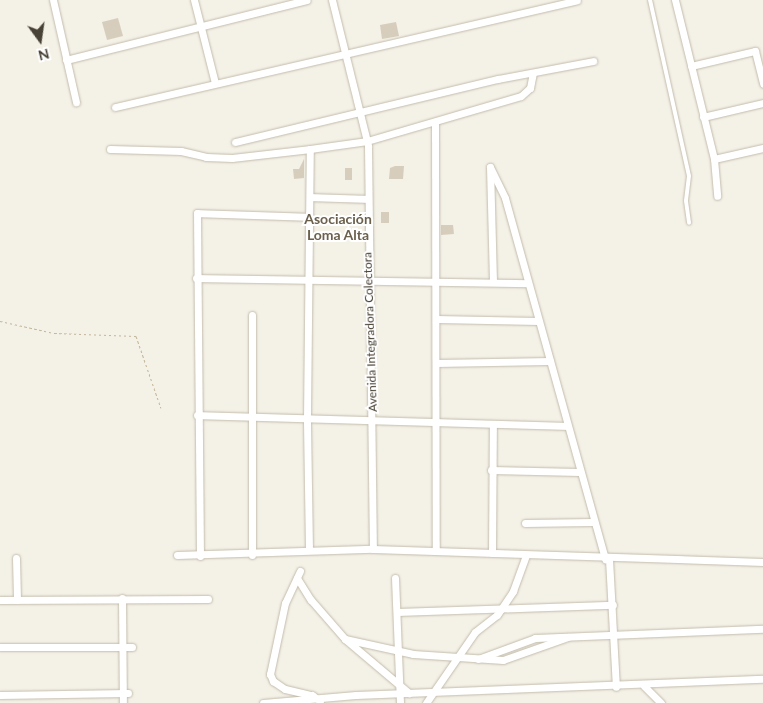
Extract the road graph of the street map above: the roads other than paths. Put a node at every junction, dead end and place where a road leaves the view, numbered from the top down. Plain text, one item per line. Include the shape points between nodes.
1 (54, 0) edge
2 (194, 0) edge
3 (307, 0) edge
4 (332, 0) edge
5 (577, 0) edge
6 (650, 0) edge
7 (674, 0) edge
8 (200, 26) junction
9 (346, 56) junction
10 (66, 60) junction
11 (593, 61) dead end
12 (691, 66) junction
13 (533, 73) junction
14 (215, 84) junction
15 (763, 84) edge
16 (76, 102) dead end
17 (763, 103) edge
18 (115, 107) dead end
19 (360, 114) junction
20 (703, 117) junction
21 (435, 122) junction
22 (367, 141) junction
23 (235, 142) dead end
24 (763, 148) edge
25 (310, 149) junction
26 (110, 150) dead end
27 (714, 159) junction
28 (717, 196) dead end
29 (311, 197) junction
30 (367, 199) junction
31 (310, 217) junction
32 (689, 223) dead end
33 (196, 278) junction
34 (308, 279) junction
35 (369, 280) junction
36 (436, 281) junction
37 (493, 282) junction
38 (527, 283) junction
39 (252, 315) dead end
40 (436, 319) junction
41 (538, 321) junction
42 (550, 361) junction
43 (436, 363) junction
44 (197, 415) junction
45 (254, 416) junction
46 (307, 418) junction
47 (373, 420) junction
48 (436, 421) junction
49 (493, 424) junction
50 (566, 426) junction
51 (491, 470) junction
52 (579, 472) junction
53 (593, 522) junction
54 (525, 523) dead end
55 (373, 549) junction
56 (310, 550) junction
57 (436, 550) junction
58 (492, 552) junction
59 (177, 555) dead end
60 (252, 555) junction
61 (526, 555) junction
62 (200, 556) junction
63 (16, 558) dead end
64 (607, 559) junction
65 (763, 562) edge
66 (395, 578) dead end
67 (122, 598) junction
68 (208, 599) dead end
69 (0, 600) edge
70 (17, 600) junction
71 (612, 605) junction
72 (502, 608) junction
73 (397, 612) junction
74 (763, 630) edge
75 (576, 634) junction
76 (614, 634) junction
77 (345, 639) junction
78 (0, 647) edge
79 (123, 647) junction
80 (132, 647) dead end
81 (399, 650) junction
82 (457, 657) junction
83 (478, 659) junction
84 (763, 679) edge
85 (644, 686) junction
86 (616, 687) junction
87 (404, 691) junction
88 (125, 693) junction
89 (432, 693) junction
90 (0, 695) edge
91 (321, 702) edge
92 (123, 703) edge
93 (263, 703) edge
94 (400, 703) edge
95 (426, 703) edge
96 (661, 703) edge

1 - 10 street
2 - 8 street
3 - 8 street
4 - 9 street, Avenida Integradora Colectora
5 - 9 street
6 - 32 lane via 689,176 686,201
7 - 12 street
8 - 10 street
8 - 14 street
9 - 14 street
9 - 19 street, Avenida Integradora Colectora
10 - 16 street
11 - 13 street
12 - 15 street via 755,51
12 - 20 street
13 - 19 street
13 - 21 street via 530,88 520,96 459,112
14 - 18 street
17 - 20 street
19 - 22 street, Avenida Integradora Colectora
19 - 23 street
20 - 27 street
21 - 22 street
21 - 36 street
22 - 25 street
22 - 30 street, Avenida Integradora Colectora
24 - 27 street
25 - 26 street via 232,158 206,157 181,151
25 - 29 street
27 - 28 street
29 - 30 street
29 - 31 street
30 - 35 street, Avenida Integradora Colectora
31 - 33 street via 197,213
31 - 34 street
33 - 34 street
33 - 44 street
34 - 35 street
34 - 46 street
35 - 36 street
35 - 47 street, Avenida Integradora Colectora
36 - 37 street
36 - 40 street
37 - 38 street
37 - 38 street via 490,166 505,198
38 - 41 street
39 - 45 street
40 - 41 street
40 - 43 street
41 - 42 street
42 - 43 street
42 - 50 street
43 - 48 street
44 - 45 street
44 - 62 street
45 - 46 street
45 - 60 street
46 - 47 street
46 - 56 street
47 - 48 street
47 - 55 street, Avenida Integradora Colectora
48 - 49 street
48 - 57 street
49 - 50 street
49 - 51 street
50 - 52 street
51 - 52 street
51 - 58 street
52 - 53 street
53 - 54 street
53 - 64 street
55 - 56 street
55 - 57 street
56 - 60 street
57 - 58 street
58 - 61 street
59 - 62 street
60 - 62 street
61 - 64 street
61 - 72 street via 513,590
63 - 70 street
64 - 65 street
64 - 71 street
66 - 73 street
67 - 68 street
67 - 70 street
67 - 79 street
69 - 70 street
71 - 72 street
71 - 76 street
72 - 73 street
72 - 82 street via 475,632
73 - 81 street
74 - 76 street
75 - 76 street
75 - 83 street via 534,638
75 - 83 street via 521,656
76 - 86 street
77 - 81 street
77 - 87 street
77 - 91 street via 311,600 299,574 278,625 270,674 273,681 285,689 312,695
78 - 79 street
79 - 80 street
79 - 88 street
81 - 82 street
81 - 87 street
82 - 83 street
82 - 89 street
84 - 85 street
85 - 86 street
85 - 96 street
86 - 89 street
87 - 89 street
87 - 91 street
87 - 94 street
88 - 90 street
88 - 92 street
89 - 95 street
91 - 93 street

